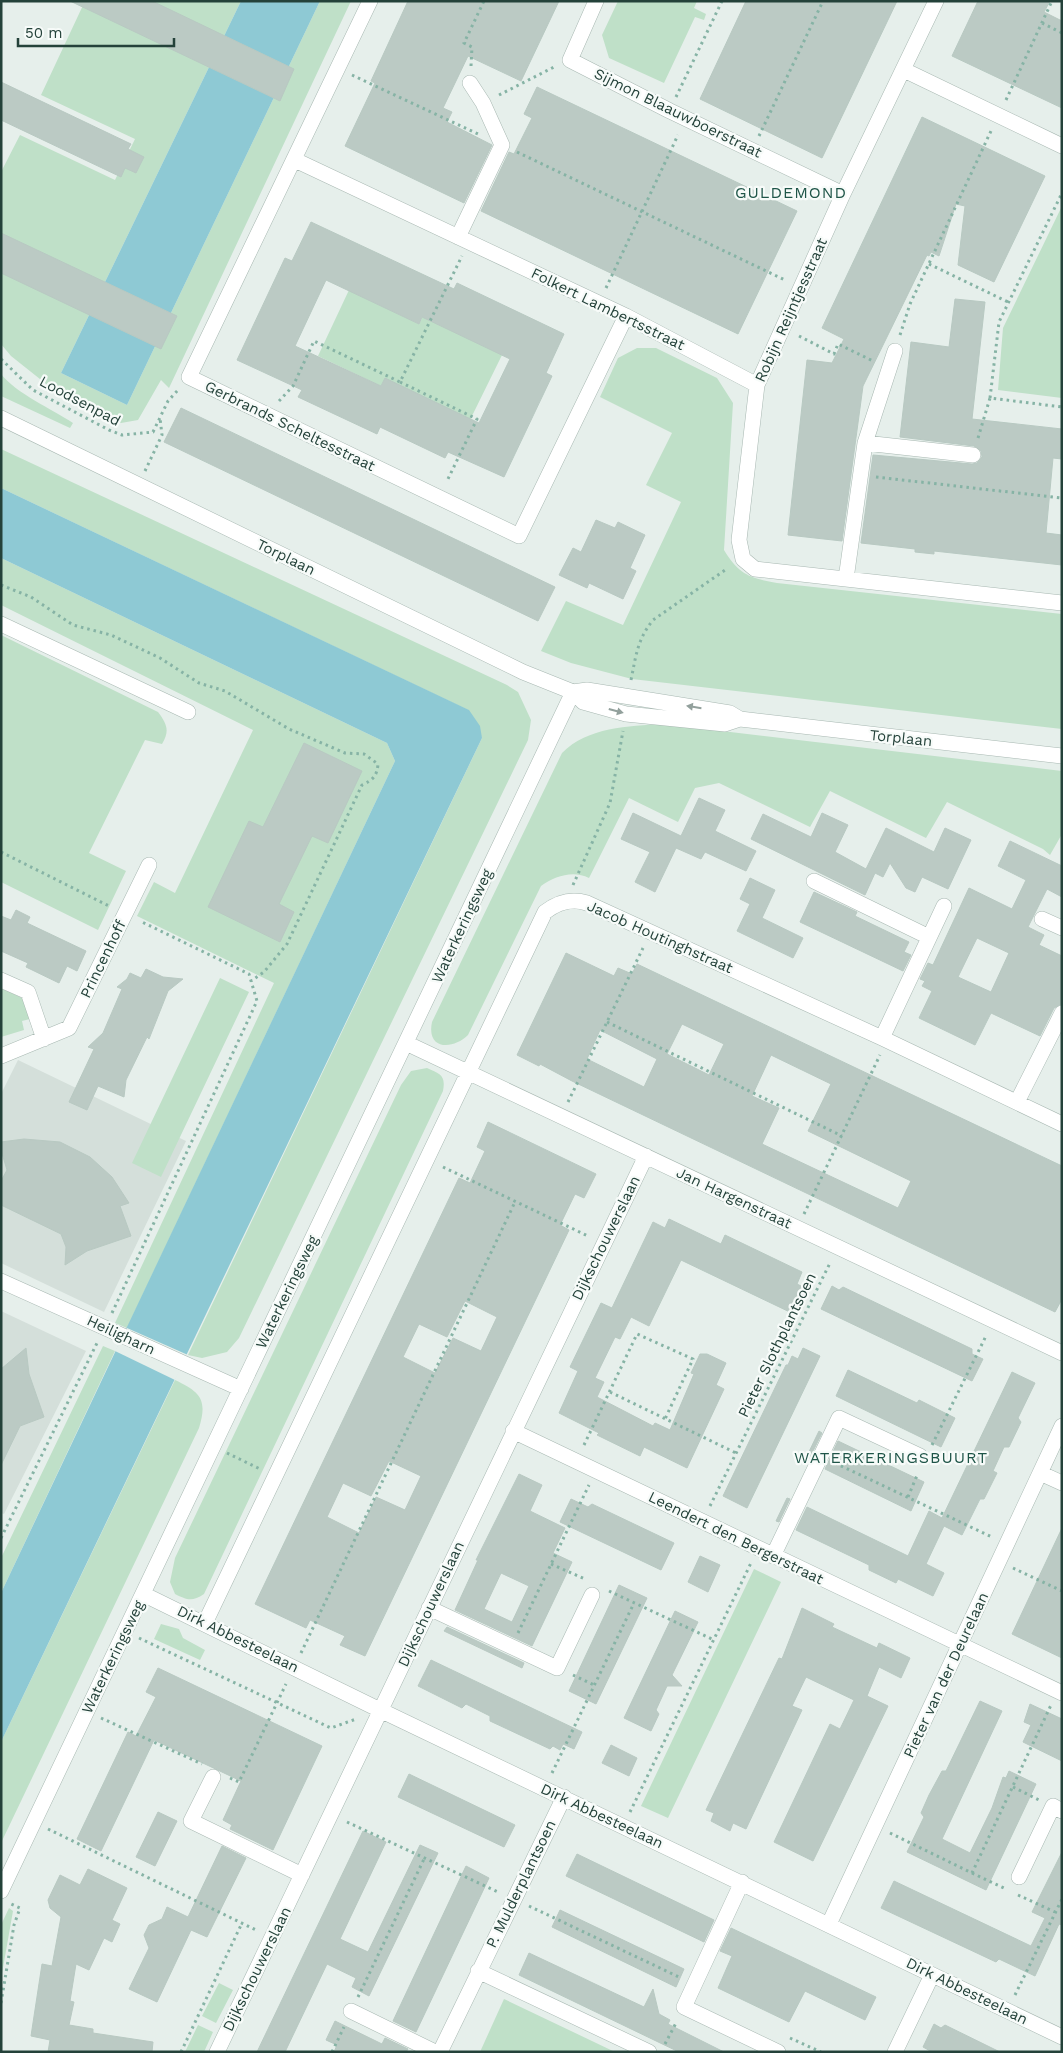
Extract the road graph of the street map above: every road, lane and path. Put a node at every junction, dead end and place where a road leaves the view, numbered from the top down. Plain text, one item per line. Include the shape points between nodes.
1 (370, 1) edge
2 (484, 1) edge
3 (596, 1) edge
4 (722, 1) edge
5 (823, 1) edge
6 (936, 1) edge
7 (1052, 1) edge
8 (1042, 23) junction
9 (1062, 33) edge
10 (570, 60) junction
11 (338, 68) junction
12 (904, 70) junction
13 (470, 83) joint
14 (483, 103) junction
15 (670, 111) junction
16 (998, 116) junction
17 (686, 118) junction
18 (502, 145) junction
19 (1062, 146) edge
20 (752, 150) junction
21 (295, 160) junction
22 (1062, 193) edge
23 (843, 194) junction
24 (642, 212) junction
25 (463, 239) junction
26 (929, 264) junction
27 (800, 288) junction
28 (1008, 302) junction
29 (599, 303) junction
30 (626, 316) junction
31 (782, 328) junction
32 (896, 351) joint
33 (1, 359) edge
34 (890, 368) junction
35 (189, 377) junction
36 (400, 382) junction
37 (757, 385) junction
38 (990, 398) junction
39 (1062, 407) edge
40 (271, 416) junction
41 (160, 417) junction
42 (1, 418) edge
43 (865, 443) junction
44 (973, 455) joint
45 (861, 475) junction
46 (139, 485) junction
47 (439, 498) junction
48 (1062, 498) edge
49 (846, 579) junction
50 (1, 585) edge
51 (1062, 603) edge
52 (1, 624) edge
53 (572, 692) junction
54 (188, 712) dead end
55 (1062, 756) edge
56 (1, 852) edge
57 (149, 866) dead end
58 (814, 881) dead end
59 (944, 906) dead end
60 (125, 914) junction
61 (1042, 919) dead end
62 (1062, 928) edge
63 (651, 932) junction
64 (929, 937) junction
65 (1, 980) edge
66 (251, 981) junction
67 (1062, 1013) edge
68 (607, 1022) junction
69 (882, 1038) junction
70 (44, 1040) junction
71 (406, 1043) junction
72 (1, 1056) edge
73 (468, 1073) junction
74 (1018, 1102) junction
75 (561, 1116) junction
76 (1062, 1124) edge
77 (842, 1136) junction
78 (646, 1156) junction
79 (426, 1159) junction
80 (515, 1202) junction
81 (797, 1228) junction
82 (603, 1244) junction
83 (838, 1247) junction
84 (1, 1281) edge
85 (994, 1321) junction
86 (104, 1328) junction
87 (1062, 1353) edge
88 (241, 1389) junction
89 (610, 1392) junction
90 (665, 1419) junction
91 (1062, 1426) edge
92 (513, 1431) junction
93 (213, 1447) junction
94 (736, 1453) junction
95 (821, 1456) junction
96 (920, 1456) junction
97 (576, 1461) junction
98 (596, 1471) junction
99 (1040, 1473) junction
100 (276, 1476) junction
101 (1062, 1483) edge
102 (908, 1497) junction
103 (702, 1522) junction
104 (1, 1538) edge
105 (1007, 1544) junction
106 (758, 1549) junction
107 (773, 1556) junction
108 (999, 1561) junction
109 (551, 1564) junction
110 (594, 1590) junction
111 (1062, 1591) edge
112 (143, 1594) junction
113 (634, 1603) junction
114 (429, 1608) junction
115 (205, 1623) junction
116 (125, 1632) junction
117 (714, 1640) junction
118 (960, 1645) junction
119 (512, 1647) junction
120 (294, 1667) junction
121 (557, 1668) junction
122 (594, 1685) junction
123 (1060, 1692) edge
124 (277, 1703) junction
125 (380, 1710) junction
126 (87, 1711) junction
127 (198, 1762) dead end
128 (213, 1777) dead end
129 (239, 1782) dead end
130 (1013, 1787) junction
131 (545, 1788) junction
132 (564, 1797) junction
133 (1057, 1808) edge
134 (34, 1822) junction
135 (624, 1826) junction
136 (875, 1826) junction
137 (425, 1858) dead end
138 (302, 1875) junction
139 (1019, 1877) dead end
140 (742, 1882) junction
141 (4, 1897) edge
142 (1062, 1899) edge
143 (242, 1923) junction
144 (829, 1924) junction
145 (272, 1938) junction
146 (478, 1971) junction
147 (932, 1975) junction
148 (1, 2003) edge
149 (684, 2007) junction
150 (1007, 2011) junction
151 (351, 2012) junction
152 (786, 2036) dead end
153 (1062, 2037) edge
154 (181, 2052) edge
155 (217, 2052) edge
156 (332, 2052) edge
157 (435, 2052) edge
158 (440, 2052) edge
159 (649, 2052) edge
160 (662, 2052) edge
161 (778, 2052) edge
162 (821, 2052) edge
163 (895, 2052) edge

1 - 11 street, Gerbrands Scheltesstraat
2 - 13 path via 464,43 472,47
3 - 10 street
4 - 15 path
5 - 20 path
6 - 12 street, Robijn Reijntjesstraat
7 - 8 path
8 - 9 path
8 - 16 path
10 - 14 path
10 - 15 street, Sijmon Blaauwboerstraat
11 - 18 path
11 - 21 street, Gerbrands Scheltesstraat
12 - 16 street
12 - 23 street, Robijn Reijntjesstraat
13 - 14 street
14 - 18 street
15 - 17 street, Sijmon Blaauwboerstraat
16 - 19 street
16 - 26 path
17 - 20 street, Sijmon Blaauwboerstraat
17 - 24 path
18 - 24 path
18 - 25 street
20 - 23 street, Sijmon Blaauwboerstraat
21 - 25 street, Folkert Lambertsstraat
21 - 35 street, Gerbrands Scheltesstraat
22 - 28 path
23 - 27 street, Robijn Reijntjesstraat
24 - 27 path
24 - 29 path
25 - 29 street, Folkert Lambertsstraat
25 - 36 path
26 - 28 path
26 - 32 path via 910,304
27 - 31 street, Robijn Reijntjesstraat
28 - 38 path via 999,322
29 - 30 street, Folkert Lambertsstraat
30 - 37 street, Folkert Lambertsstraat
30 - 47 street, Gerbrands Scheltesstraat via 519,536
31 - 34 path via 834,354 838,344
31 - 37 street, Robijn Reijntjesstraat
32 - 34 street
33 - 41 path, Loodsenpad via 32,390 122,435 153,432
34 - 43 street
35 - 40 street, Gerbrands Scheltesstraat
35 - 41 path, Loodsenpad via 168,401
36 - 40 path via 314,341 293,386 280,398
36 - 47 path via 476,419
37 - 49 street, Robijn Reijntjesstraat via 739,540 743,559 755,569
38 - 39 path
38 - 44 path
40 - 47 street, Gerbrands Scheltesstraat
41 - 46 path via 162,434
42 - 46 street, Torplaan
43 - 44 street
43 - 45 street
45 - 48 path
45 - 49 street
46 - 53 street, Torplaan via 523,672
49 - 51 street, Robijn Reijntjesstraat
50 - 66 path via 31,597 73,625 111,634 160,658 199,684 224,691 289,729 345,753 364,754 378,764 377,775 362,785 287,944 264,972
52 - 54 street
53 - 55 street, Torplaan via 587,690 730,713 740,720
53 - 71 street, Waterkeringsweg
56 - 60 path
57 - 60 street, Princenhoff
58 - 64 street
59 - 64 street
60 - 66 path via 249,974
60 - 70 street, Princenhoff via 70,1028
61 - 62 street
63 - 68 path
63 - 69 street, Jacob Houtinghstraat
63 - 73 street, Jacob Houtinghstraat via 577,900 554,905 545,912
64 - 69 street
65 - 70 street via 28,992
66 - 86 path via 257,1001
67 - 74 street
68 - 75 path
68 - 77 path
69 - 74 street, Jacob Houtinghstraat
69 - 77 path via 879,1060
70 - 72 street, Princenhoff
71 - 73 street, Jan Hargenstraat
71 - 88 street, Waterkeringsweg
73 - 75 street, Jan Hargenstraat
73 - 79 street
74 - 76 street, Jacob Houtinghstraat
75 - 78 street, Jan Hargenstraat
77 - 81 path
78 - 81 street, Jan Hargenstraat
78 - 82 street, Dijkschouwerslaan
79 - 80 path
79 - 100 street
80 - 82 path
80 - 120 path
81 - 83 street, Jan Hargenstraat
82 - 92 street, Dijkschouwerslaan
83 - 85 street, Jan Hargenstraat
83 - 94 path, Pieter Slothplantsoen
84 - 86 street, Heiligharn
85 - 87 street, Jan Hargenstraat
85 - 96 path via 931,1448
86 - 88 street, Heiligharn
86 - 104 path
88 - 93 street, Waterkeringsweg
89 - 90 path
89 - 90 path via 637,1334 693,1359
89 - 97 path
90 - 94 path
91 - 99 street, Pieter van der Deurelaan
92 - 97 street, Leendert den Bergerstraat
92 - 114 street, Dijkschouwerslaan
93 - 100 path
93 - 112 street, Waterkeringsweg
94 - 103 path, Pieter Slothplantsoen
95 - 96 street via 839,1418
95 - 102 path
95 - 107 street
96 - 102 path via 918,1475
97 - 98 street, Leendert den Bergerstraat
98 - 103 street, Leendert den Bergerstraat
98 - 109 path
99 - 101 street
99 - 105 street, Pieter van der Deurelaan
100 - 115 street
102 - 105 path
103 - 106 street, Leendert den Bergerstraat
105 - 108 street, Pieter van der Deurelaan
106 - 107 street, Leendert den Bergerstraat
106 - 117 path
107 - 118 street, Leendert den Bergerstraat
108 - 111 path
108 - 118 street, Pieter van der Deurelaan
109 - 110 path
109 - 119 path
110 - 113 path
110 - 121 street
112 - 115 street, Dirk Abbesteelaan
112 - 116 street, Waterkeringsweg
113 - 117 path
113 - 122 path
114 - 119 street
114 - 125 street, Dijkschouwerslaan
115 - 120 street, Dirk Abbesteelaan
116 - 124 path
116 - 126 street, Waterkeringsweg
117 - 135 path
118 - 123 street, Leendert den Bergerstraat
118 - 136 street, Pieter van der Deurelaan
119 - 121 street
120 - 124 path
120 - 125 street, Dirk Abbesteelaan
121 - 122 path
122 - 131 path
123 - 130 path
124 - 125 path via 331,1728
124 - 129 path
125 - 131 street, Dirk Abbesteelaan
125 - 138 street, Dijkschouwerslaan
126 - 127 path
126 - 134 street, Waterkeringsweg
128 - 138 street via 192,1821
130 - 133 path
130 - 136 path via 972,1873
131 - 132 street, Dirk Abbesteelaan
132 - 135 street, Dirk Abbesteelaan
132 - 146 street, P. Mulderplantsoen
133 - 139 street
134 - 141 street, Waterkeringsweg
134 - 143 path
135 - 140 street, Dirk Abbesteelaan
136 - 144 street, Pieter van der Deurelaan
137 - 151 path
138 - 145 street, Dijkschouwerslaan
140 - 144 street, Dirk Abbesteelaan
140 - 149 street
141 - 148 path via 20,1908 14,1925
142 - 150 path
143 - 145 path
143 - 154 path
144 - 147 street, Dirk Abbesteelaan
145 - 155 street, Dijkschouwerslaan
146 - 158 street, P. Mulderplantsoen
146 - 159 street
147 - 150 street, Dirk Abbesteelaan
147 - 163 street
149 - 160 path
149 - 161 street
150 - 153 street, Dirk Abbesteelaan
151 - 156 path
151 - 157 street
152 - 162 path

